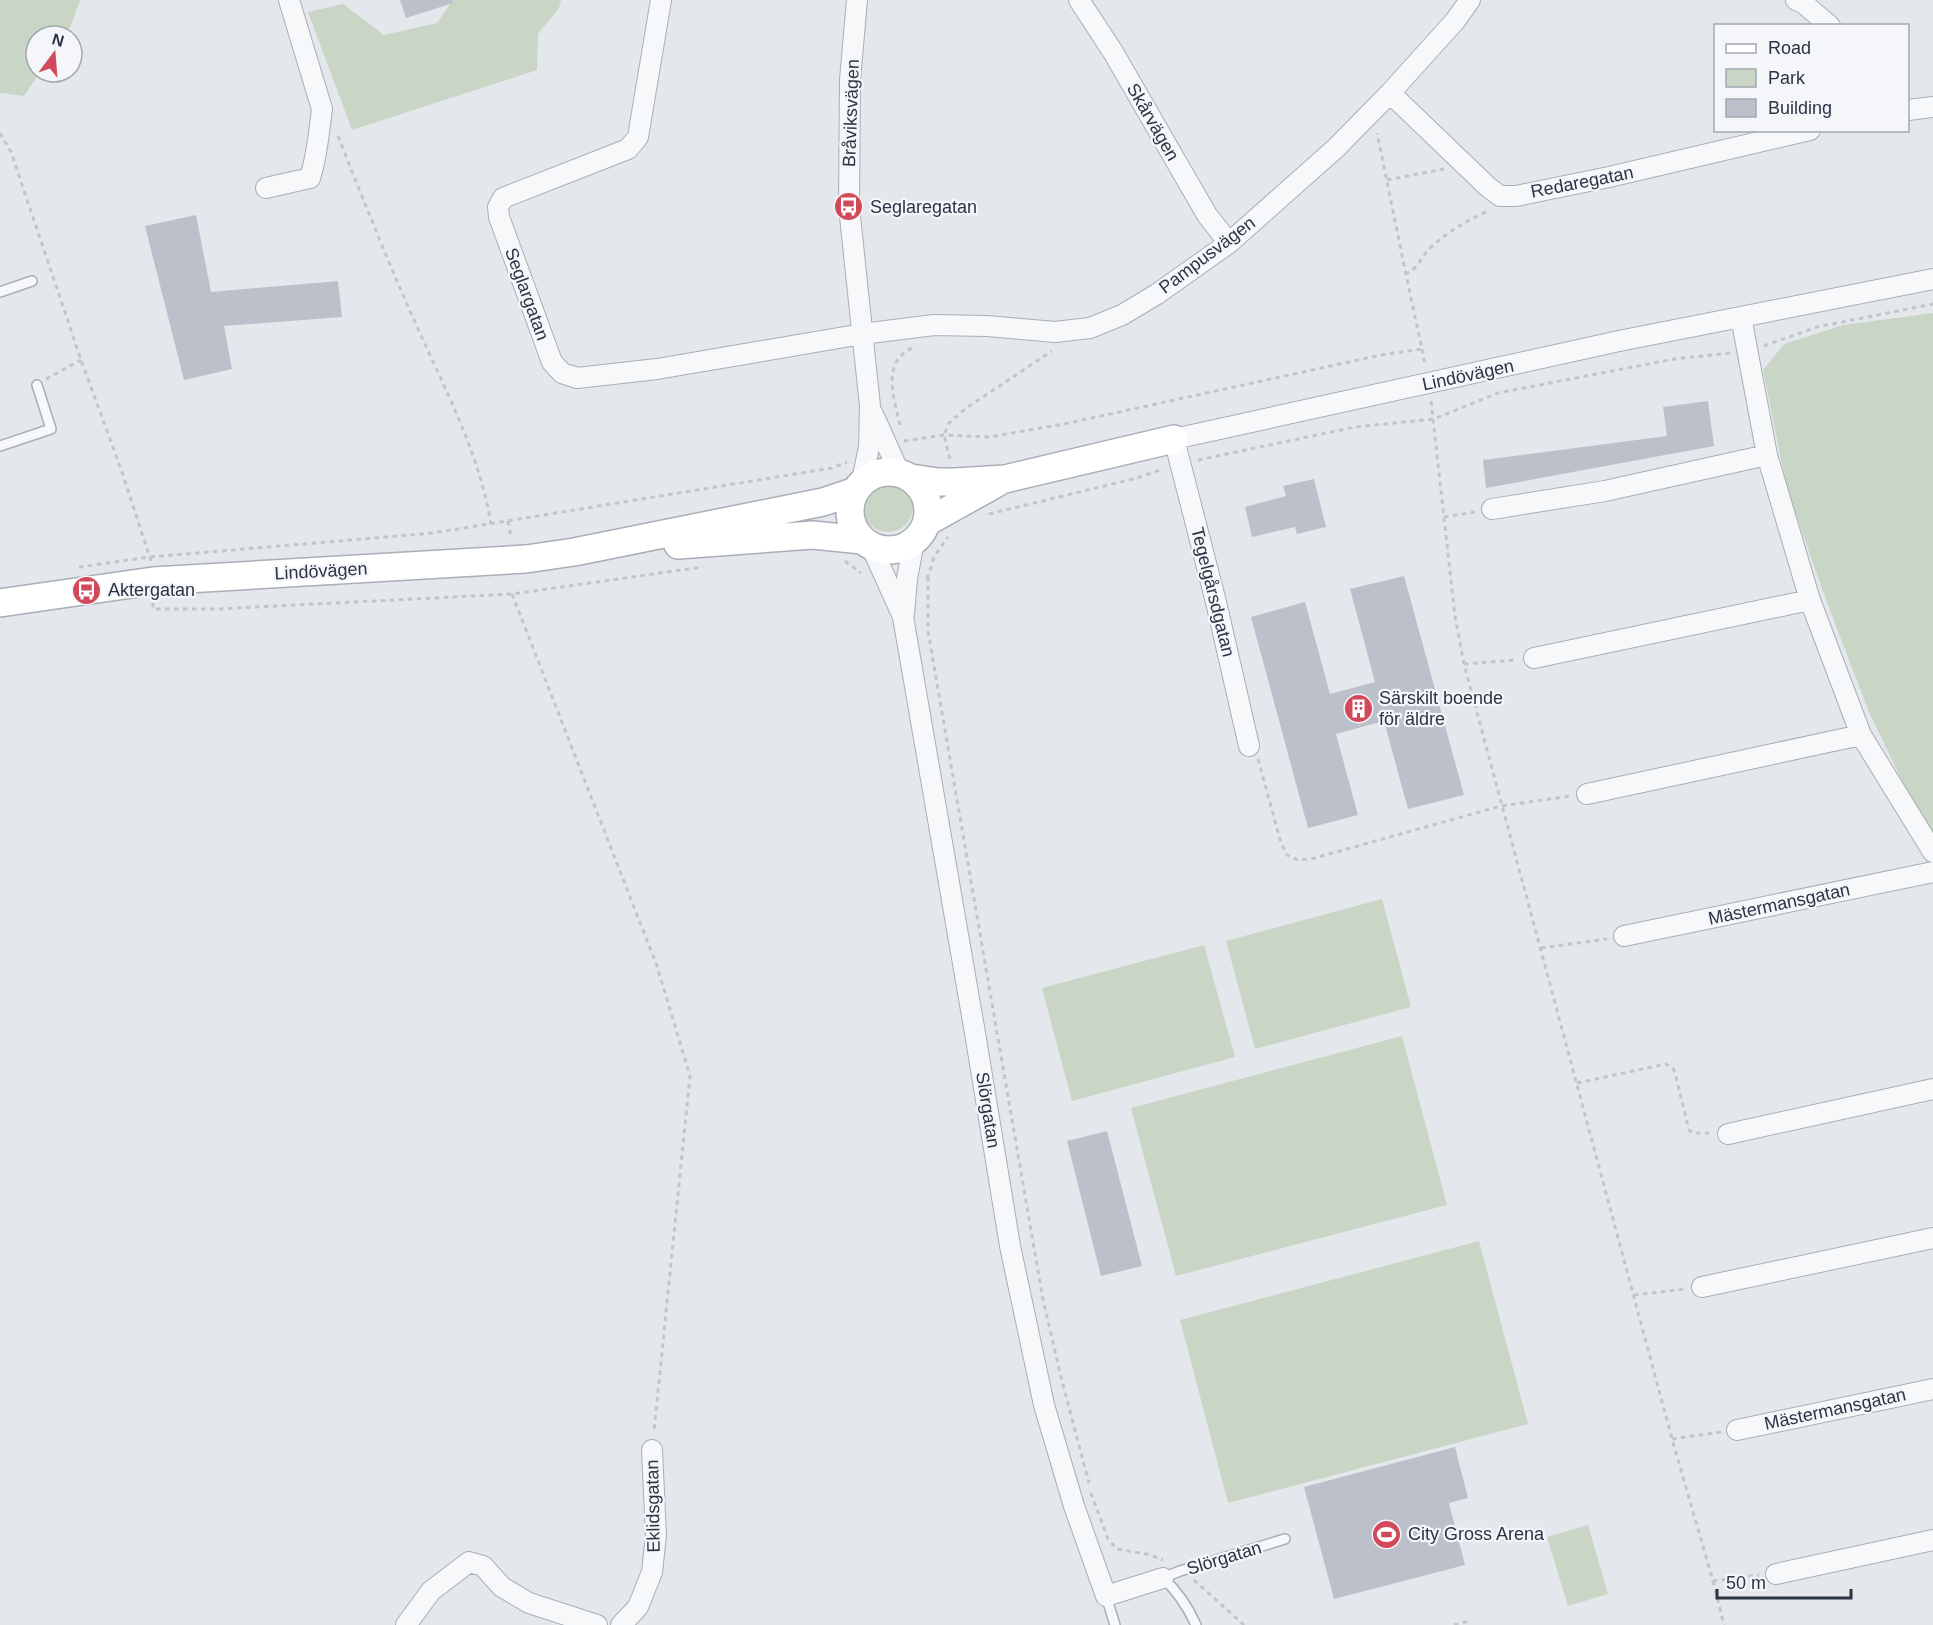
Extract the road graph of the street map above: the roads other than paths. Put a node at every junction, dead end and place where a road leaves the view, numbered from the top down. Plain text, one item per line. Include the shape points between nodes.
1 (289, 0) edge
2 (662, 0) edge
3 (857, 0) edge
4 (1079, 0) edge
5 (1470, 0) edge
6 (1796, 0) edge
7 (1828, 24) edge
8 (1390, 93) junction
9 (1933, 107) edge
10 (1909, 110) edge
11 (1801, 132) edge
12 (266, 188) dead end
13 (1229, 243) junction
14 (1933, 279) edge
15 (32, 281) dead end
16 (0, 292) edge
17 (1741, 317) junction
18 (862, 334) junction
19 (37, 385) road end
20 (0, 446) edge
21 (878, 446) junction
22 (1177, 452) junction
23 (1767, 455) junction
24 (905, 475) junction
25 (1005, 479) junction
26 (857, 487) junction
27 (1492, 509) road end
28 (930, 533) junction
29 (866, 543) junction
30 (574, 552) junction
31 (897, 580) junction
32 (69, 581) junction
33 (1810, 600) junction
34 (0, 603) edge
35 (0, 614) edge
36 (1534, 658) road end
37 (1861, 735) junction
38 (1250, 746) road end
39 (1587, 794) road end
40 (1933, 852) edge
41 (1933, 872) edge
42 (1624, 936) road end
43 (1933, 1089) edge
44 (1728, 1134) road end
45 (1933, 1238) edge
46 (1702, 1287) road end
47 (1933, 1389) edge
48 (1737, 1430) road end
49 (652, 1450) road end
50 (1285, 1539) dead end
51 (1933, 1540) edge
52 (1776, 1574) road end
53 (1172, 1575) junction
54 (1106, 1596) junction
55 (406, 1625) edge
56 (597, 1625) edge
57 (621, 1625) edge
58 (1115, 1625) edge
59 (1196, 1625) edge

1 - 12 street via 322,109 310,178
2 - 18 street, Seglargatan via 638,137 628,149 504,198 498,207 552,362 562,373 577,378 657,369
3 - 18 street, Bråviksvägen via 850,80 849,207
4 - 13 street, Skårvägen via 1207,215
5 - 8 street, Pampusvägen
6 - 7 street
8 - 11 street, Redaregatan via 1500,196 1609,177
8 - 13 street, Pampusvägen via 1336,148
9 - 10 street
13 - 18 street, Pampusvägen via 1157,294 1090,328 1055,332 934,325
14 - 17 street, Lindövägen
15 - 16 lane
17 - 22 street, Lindövägen via 1428,383
17 - 23 street
18 - 21 street, Bråviksvägen
19 - 20 lane via 51,429
21 - 24 street, Bråviksvägen
21 - 26 street
22 - 25 main road, Lindövägen
22 - 38 street, Tegelgårsdgatan
23 - 27 street via 1605,490
23 - 33 street
24 - 25 main road, Lindövägen via 938,482
24 - 26 main road via 886,471 873,474
24 - 28 main road via 926,498
25 - 28 main road, Lindövägen
26 - 29 main road via 849,505 849,517
26 - 30 main road, Lindövägen via 823,502
28 - 29 main road via 893,550
28 - 31 street
29 - 30 main road, Lindövägen via 813,535
29 - 31 street, Slörgatan
30 - 32 main road, Lindövägen via 526,559 237,575 152,569
31 - 54 street, Slörgatan via 1010,1246 1044,1405
32 - 34 main road, Lindövägen
32 - 35 main road, Lindövägen
33 - 36 street
33 - 37 street
37 - 39 street
37 - 40 street
41 - 42 street, Mästermansgatan
43 - 44 street
45 - 46 street
47 - 48 street, Mästermansgatan
49 - 57 street, Eklidsgatan via 656,1535 652,1572 638,1607
50 - 53 lane, Slörgatan
51 - 52 street
53 - 54 street, Slörgatan
53 - 59 lane, Slörgatan via 1175,1589
54 - 58 lane, Slörgatan
55 - 56 street via 431,1590 469,1562 483,1566 502,1587 530,1604

